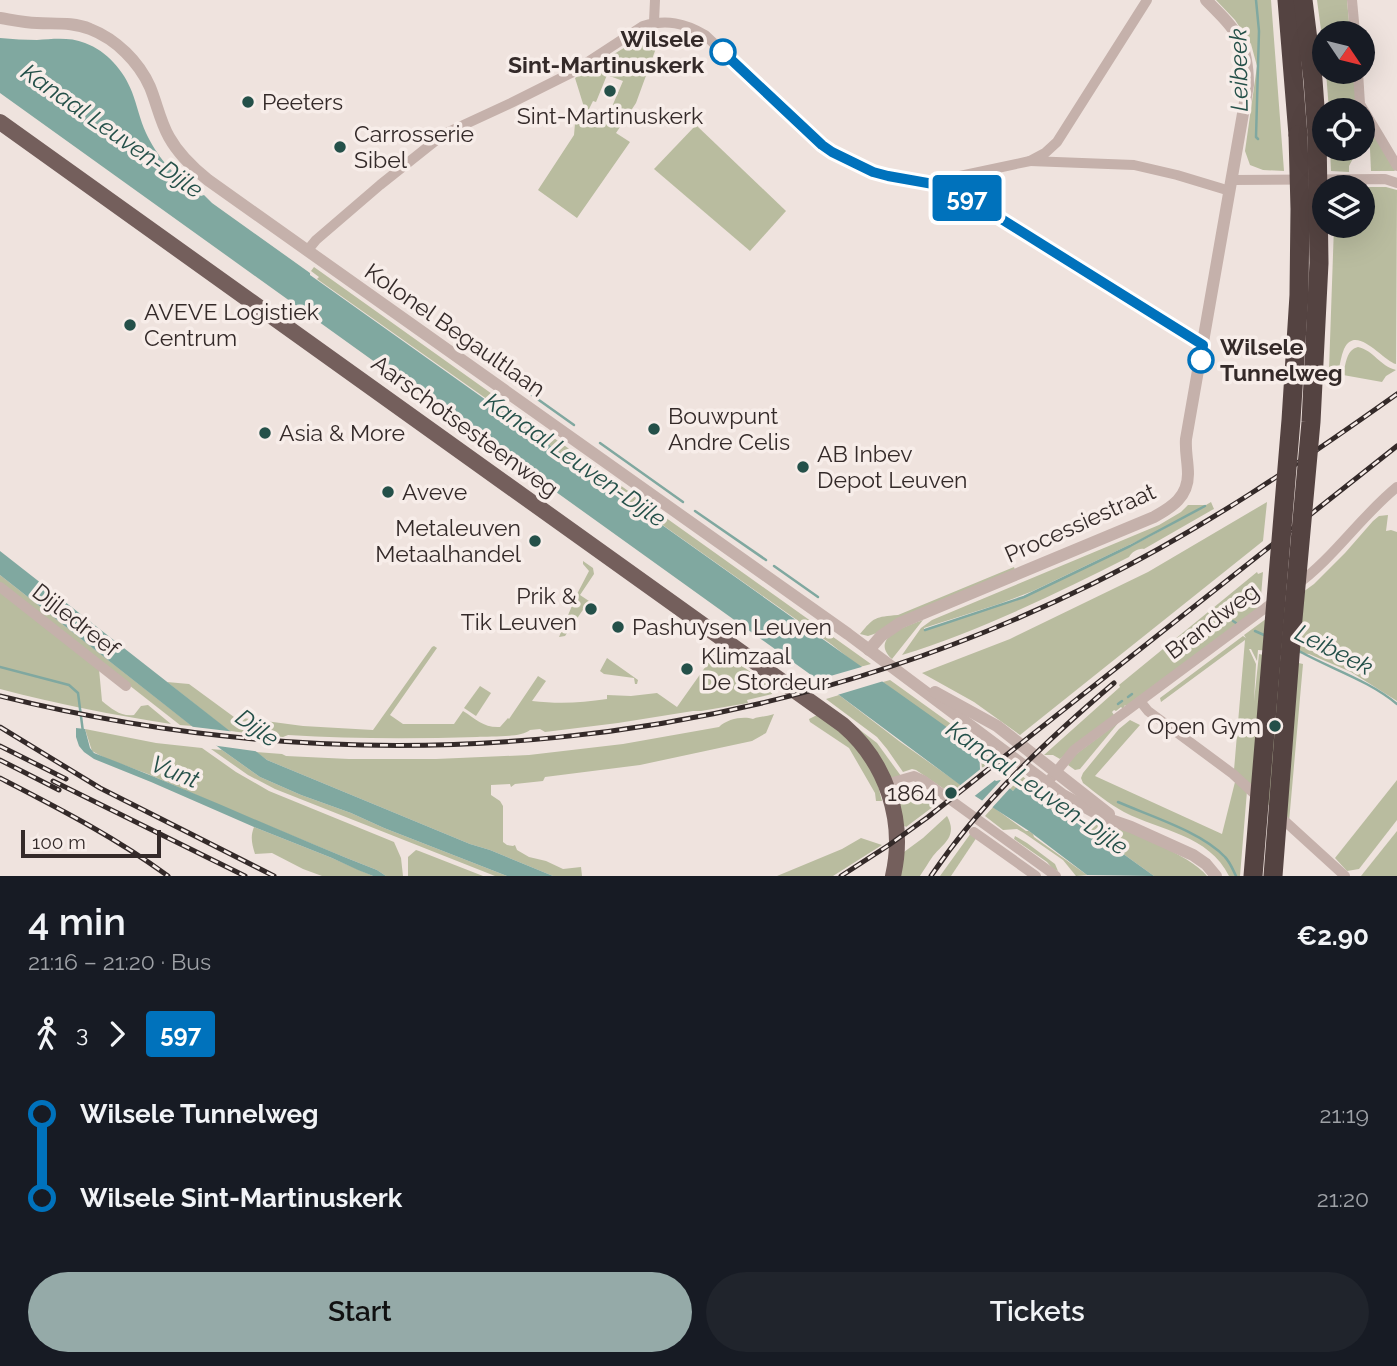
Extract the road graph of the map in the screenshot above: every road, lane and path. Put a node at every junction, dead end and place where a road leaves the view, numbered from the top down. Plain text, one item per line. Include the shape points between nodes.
1 (655, 0) edge
2 (1147, 0) edge
3 (1206, 0) edge
4 (1287, 0) edge
5 (1303, 0) edge
6 (1352, 0) edge
7 (0, 18) edge
8 (1354, 21) edge
9 (654, 22) junction
10 (1359, 84) edge
11 (0, 122) edge
12 (1308, 134) junction
13 (1030, 161) junction
14 (1397, 166) edge
15 (1397, 183) edge
16 (1231, 186) junction
17 (950, 187) junction
18 (307, 251) junction
19 (1203, 345) junction
20 (1397, 486) edge
21 (0, 587) edge
22 (869, 650) junction
23 (127, 685) dead end
24 (1140, 701) junction
25 (1051, 778) junction
26 (886, 784) junction
27 (974, 832) dead end
28 (893, 876) edge
29 (1036, 876) edge
30 (1056, 876) edge
31 (1216, 876) edge
32 (1253, 876) edge
33 (1273, 876) edge
34 (1345, 876) edge

1 - 9 street
2 - 13 street via 1057,142
3 - 16 street, Processiestraat via 1241,40 1248,64
4 - 12 highway
5 - 12 highway via 1313,80
6 - 8 street
7 - 18 street, Kolonel Begaultlaan via 77,25 113,41 142,73 169,137 191,166
9 - 17 street via 680,24 705,35 822,145 842,158 873,172
9 - 18 street via 541,89 444,134
10 - 14 street via 1360,104
11 - 26 main road, Aarschotsesteenweg via 832,716 873,758
12 - 32 highway, bridge via 1290,433
12 - 33 highway, bridge via 1319,264 1311,422
13 - 16 street via 1133,165
13 - 17 street via 960,176
15 - 16 street via 1385,179
16 - 19 street, Processiestraat
17 - 19 street
18 - 22 street, Kolonel Begaultlaan
19 - 22 street, Processiestraat via 1186,439 1187,484 1175,504 1154,517 900,623
20 - 24 street, Brandweg via 1313,573
21 - 23 street, Dijledreef
22 - 25 street, Kolonel Begaultlaan
24 - 25 street, Brandweg via 1074,750
24 - 34 street via 1233,774
25 - 31 street, Kolonel Begaultlaan via 1083,807 1193,855
26 - 28 main road, Aarschotsesteenweg via 896,821
26 - 30 street via 914,776 923,780
27 - 29 street

